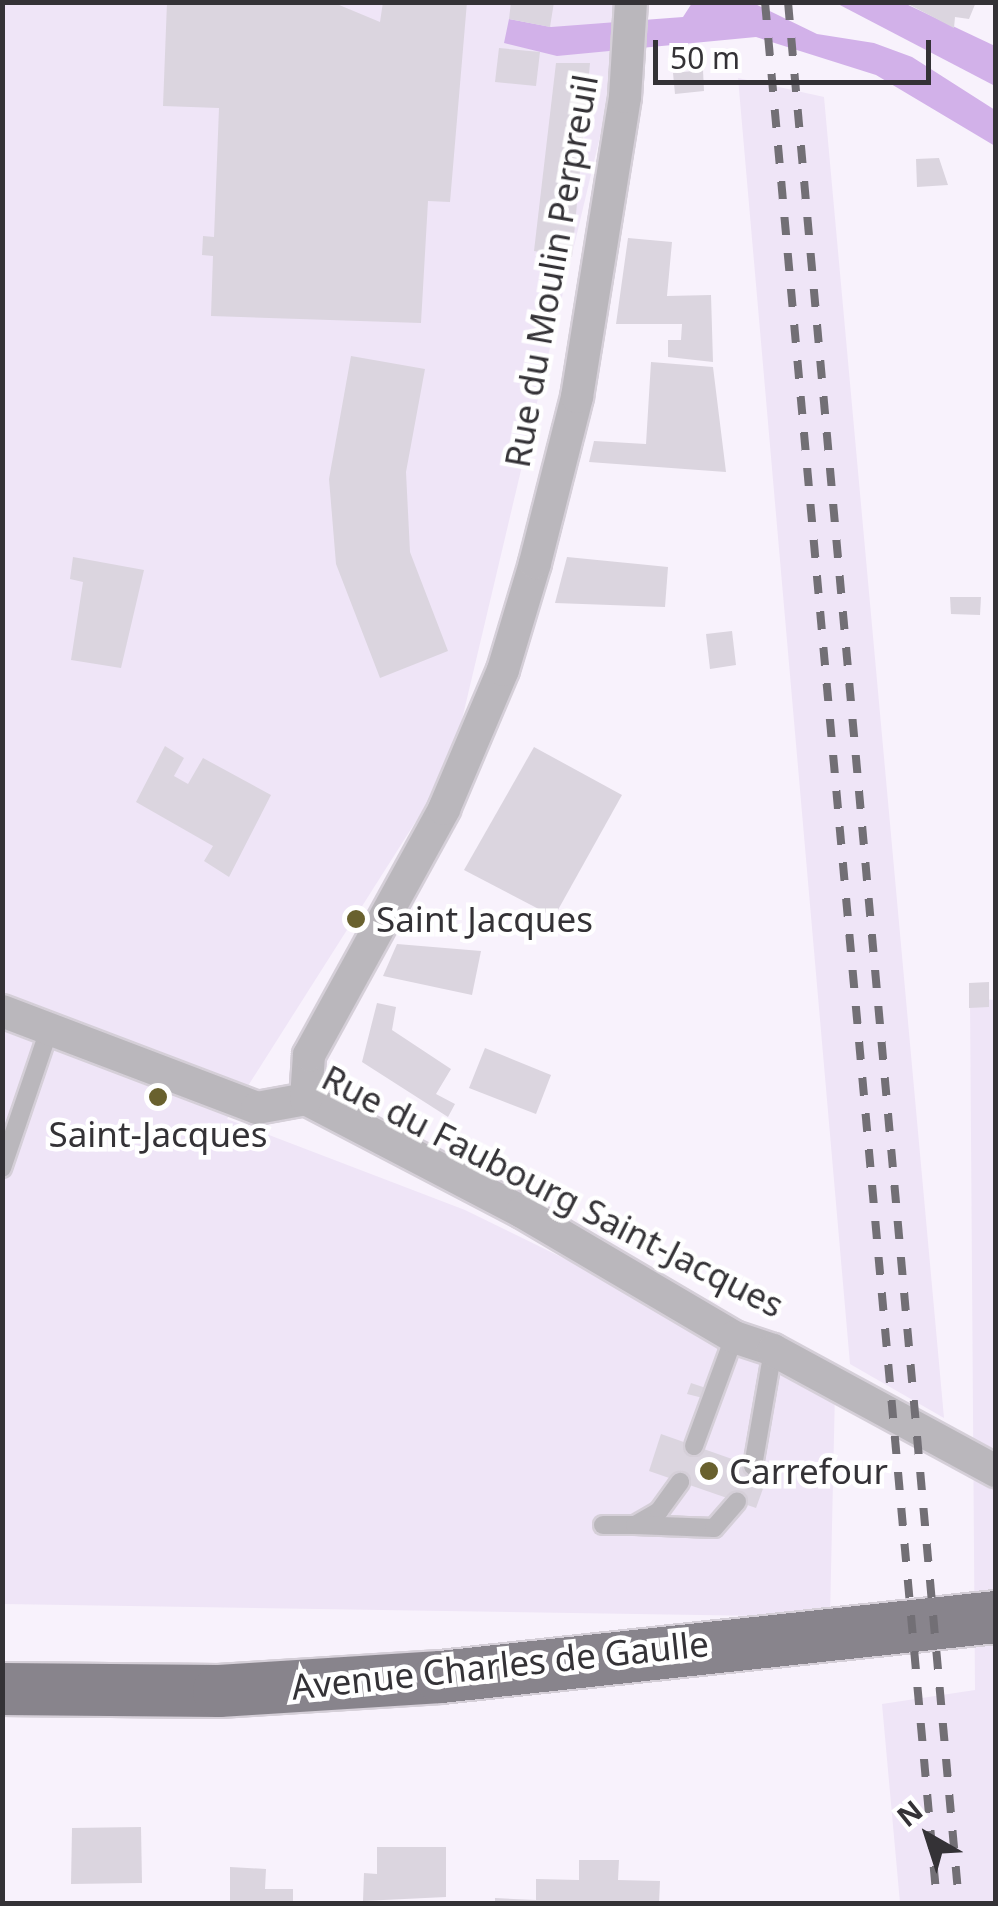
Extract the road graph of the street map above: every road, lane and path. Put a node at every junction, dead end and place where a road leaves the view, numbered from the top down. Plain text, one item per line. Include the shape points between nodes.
1 (630, 10) edge
2 (2, 1011) edge
3 (50, 1027) junction
4 (306, 1099) junction
5 (2, 1168) edge
6 (734, 1337) junction
7 (773, 1350) junction
8 (694, 1446) dead end
9 (753, 1466) dead end
10 (996, 1472) edge
11 (680, 1482) dead end
12 (737, 1502) dead end
13 (603, 1525) dead end
14 (635, 1525) junction
15 (996, 1617) edge
16 (996, 1648) edge
17 (2, 1689) edge
18 (2, 1725) edge

1 - 4 street, Rue du Moulin Perpreuil via 577,397 503,670 444,809 309,1055
2 - 3 street, Rue du Faubourg Saint-Jacques
3 - 4 street, Rue du Faubourg Saint-Jacques via 257,1108
3 - 5 lane
4 - 6 street, Rue du Faubourg Saint-Jacques via 522,1212
6 - 7 street, Rue du Faubourg Saint-Jacques
6 - 8 lane
7 - 9 lane
7 - 10 street, Rue du Faubourg Saint-Jacques
11 - 14 lane via 669,1504
12 - 14 lane via 714,1528
13 - 14 lane
15 - 17 main road, Avenue Charles de Gaulle via 440,1676 219,1691
16 - 18 main road, Avenue Charles de Gaulle via 331,1714

